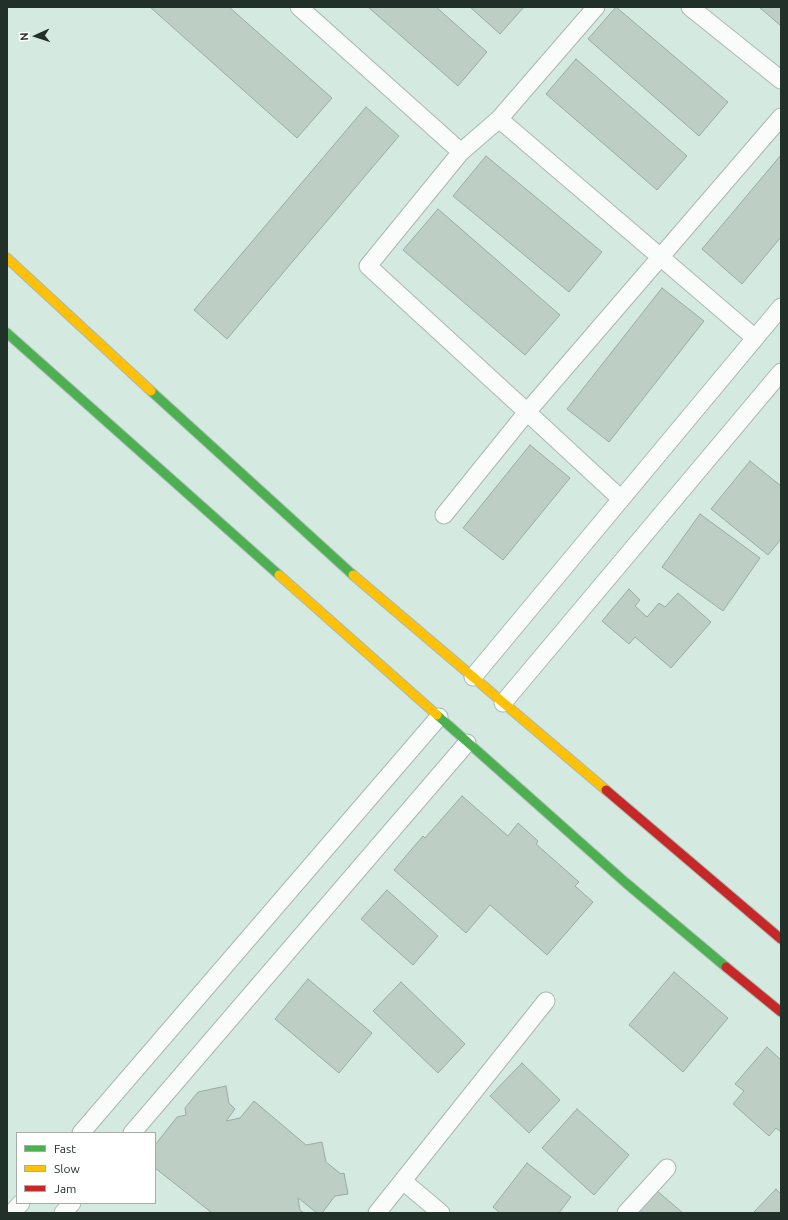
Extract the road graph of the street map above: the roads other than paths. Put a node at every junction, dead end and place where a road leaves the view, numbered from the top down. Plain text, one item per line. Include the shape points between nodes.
1 (299, 7) edge
2 (596, 7) edge
3 (690, 7) edge
4 (781, 80) edge
5 (781, 118) edge
6 (499, 119) junction
7 (461, 152) junction
8 (661, 257) junction
9 (7, 258) edge
10 (781, 307) edge
11 (7, 333) edge
12 (755, 338) junction
13 (781, 372) edge
14 (527, 412) junction
15 (621, 498) junction
16 (444, 515) dead end
17 (472, 677) junction
18 (503, 703) junction
19 (439, 717) junction
20 (467, 742) junction
21 (781, 939) edge
22 (546, 1001) dead end
23 (781, 1012) edge
24 (82, 1132) edge
25 (133, 1132) edge
26 (667, 1168) dead end
27 (403, 1181) junction
28 (20, 1204) edge
29 (71, 1204) edge
30 (12, 1213) edge
31 (63, 1213) edge
32 (377, 1213) edge
33 (441, 1213) edge
34 (626, 1213) edge

1 - 7 street
2 - 6 street
3 - 4 street
5 - 8 street
6 - 7 street
6 - 8 street
7 - 14 street via 368,266
8 - 12 street
8 - 14 street
9 - 17 street via 336,560
10 - 12 street
11 - 19 street
12 - 15 street
13 - 18 street
14 - 15 street
14 - 16 street
15 - 17 street
17 - 18 street
18 - 21 street
19 - 20 street
19 - 24 street
20 - 23 street via 626,884
20 - 25 street
22 - 27 street
26 - 34 street
27 - 32 street
27 - 33 street
28 - 30 street
29 - 31 street

